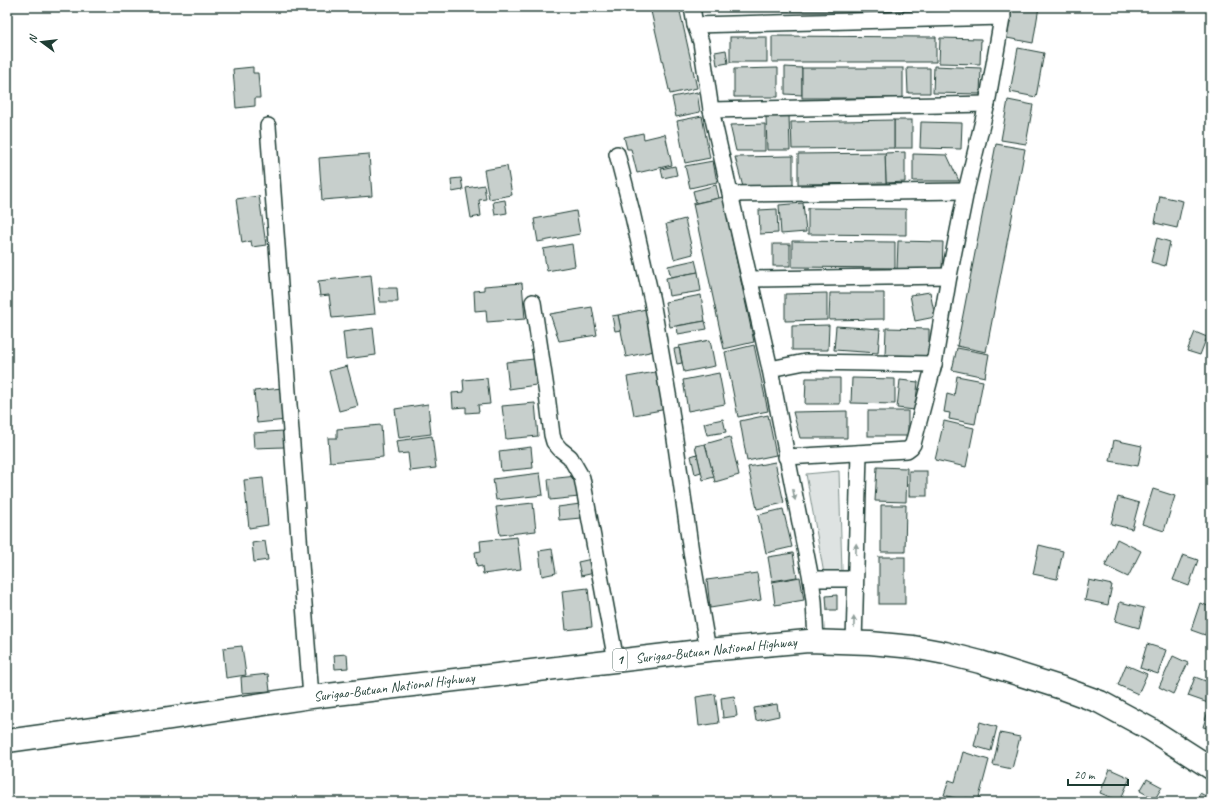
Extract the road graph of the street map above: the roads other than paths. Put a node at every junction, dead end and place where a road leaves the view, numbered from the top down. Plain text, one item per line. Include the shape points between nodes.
1 (692, 7) edge
2 (1004, 12) edge
3 (695, 25) junction
4 (987, 104) junction
5 (711, 110) junction
6 (268, 126) dead end
7 (617, 154) dead end
8 (966, 191) junction
9 (730, 194) junction
10 (949, 276) junction
11 (750, 279) junction
12 (533, 302) dead end
13 (934, 364) junction
14 (770, 369) junction
15 (859, 453) junction
16 (786, 457) junction
17 (811, 579) junction
18 (855, 579) junction
19 (816, 641) junction
20 (854, 643) junction
21 (708, 650) junction
22 (616, 661) junction
23 (312, 697) junction
24 (7, 741) edge
25 (1211, 768) edge

1 - 3 street
2 - 3 street
2 - 4 street
3 - 5 street
4 - 5 street
4 - 8 street
5 - 9 street
6 - 23 street
7 - 21 street via 652,301 672,412 691,552
8 - 9 street
8 - 10 street
9 - 11 street
10 - 11 street
10 - 13 street
11 - 14 street
12 - 22 street via 552,435 554,442 570,457 582,478
13 - 14 street via 805,362
13 - 15 street via 916,438 911,448
14 - 16 street
15 - 16 street
18 -> 15 street
16 -> 17 street
17 - 18 street
17 - 19 street
20 -> 18 street
19 - 20 highway, Surigao-Butuan National Highway / 1
19 - 21 highway, Surigao-Butuan National Highway / 1
20 - 25 highway, Surigao-Butuan National Highway / 1 via 913,647 945,653 1062,688 1100,702 1150,729
21 - 22 highway, Surigao-Butuan National Highway / 1
22 - 23 highway, Surigao-Butuan National Highway / 1
23 - 24 highway, Surigao-Butuan National Highway / 1

